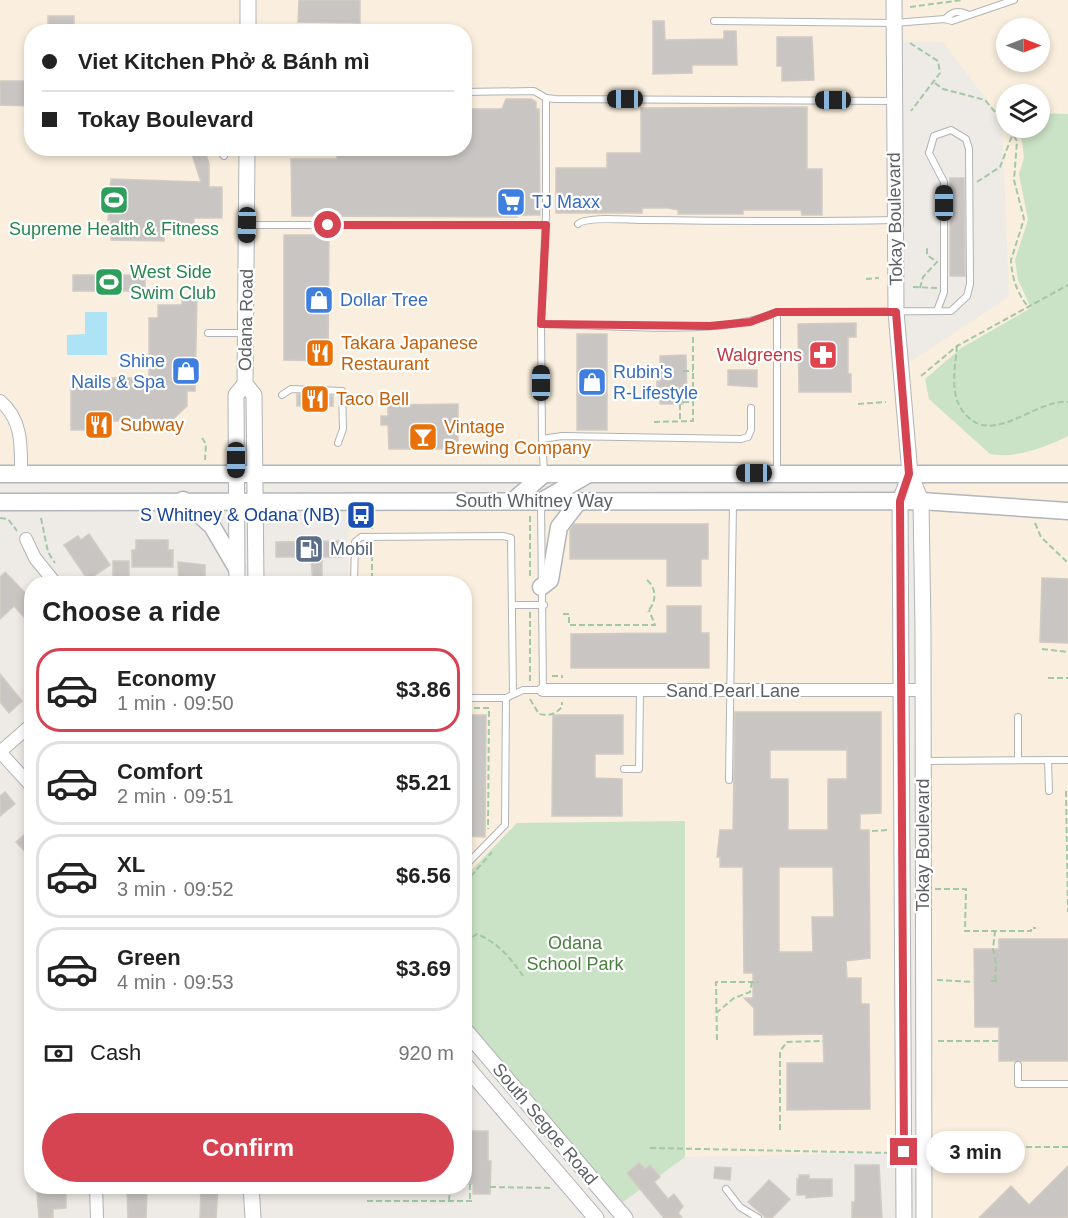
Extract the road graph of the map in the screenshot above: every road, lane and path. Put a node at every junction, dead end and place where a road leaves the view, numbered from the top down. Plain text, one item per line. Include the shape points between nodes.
1 (248, 0) edge
2 (894, 0) edge
3 (962, 0) edge
4 (1014, 0) edge
5 (910, 7) dead end
6 (714, 21) dead end
7 (894, 23) junction
8 (248, 24) edge
9 (910, 43) dead end
10 (935, 83) junction
11 (472, 92) edge
12 (546, 98) junction
13 (894, 101) junction
14 (911, 111) dead end
15 (996, 112) edge
16 (1011, 138) edge
17 (1015, 138) edge
18 (247, 156) edge
19 (969, 187) junction
20 (894, 220) junction
21 (578, 224) dead end
22 (247, 225) junction
23 (546, 225) junction
24 (927, 246) dead end
25 (879, 278) dead end
26 (866, 279) dead end
27 (1068, 285) edge
28 (913, 287) dead end
29 (944, 287) junction
30 (920, 288) junction
31 (1029, 308) junction
32 (937, 311) junction
33 (777, 312) junction
34 (896, 312) junction
35 (541, 324) junction
36 (692, 326) junction
37 (208, 333) dead end
38 (246, 333) junction
39 (957, 346) junction
40 (683, 371) dead end
41 (693, 371) junction
42 (921, 376) dead end
43 (246, 384) junction
44 (282, 395) dead end
45 (0, 401) edge
46 (693, 402) junction
47 (886, 402) dead end
48 (1068, 402) edge
49 (858, 404) dead end
50 (751, 408) dead end
51 (654, 422) dead end
52 (680, 422) junction
53 (202, 438) dead end
54 (542, 439) junction
55 (338, 443) dead end
56 (206, 460) dead end
57 (777, 473) junction
58 (0, 474) edge
59 (21, 474) junction
60 (236, 474) junction
61 (255, 474) junction
62 (544, 474) junction
63 (589, 474) junction
64 (909, 474) junction
65 (1068, 474) edge
66 (183, 500) junction
67 (236, 501) junction
68 (513, 501) junction
69 (541, 501) junction
70 (579, 501) junction
71 (900, 501) junction
72 (921, 501) junction
73 (0, 502) edge
74 (255, 502) junction
75 (733, 502) junction
76 (1068, 511) edge
77 (372, 516) dead end
78 (0, 518) edge
79 (41, 518) dead end
80 (1035, 523) dead end
81 (372, 537) junction
82 (26, 539) joint
83 (1068, 563) edge
84 (57, 565) dead end
85 (236, 575) edge
86 (57, 576) edge
87 (256, 576) edge
88 (354, 576) edge
89 (372, 576) edge
90 (646, 580) dead end
91 (541, 587) junction
92 (513, 605) junction
93 (544, 605) junction
94 (563, 614) dead end
95 (1042, 649) dead end
96 (1068, 652) edge
97 (1048, 678) dead end
98 (1068, 678) edge
99 (543, 690) junction
100 (730, 690) junction
101 (923, 690) junction
102 (640, 691) junction
103 (902, 691) junction
104 (510, 696) junction
105 (472, 698) edge
106 (472, 708) edge
107 (1018, 717) dead end
108 (24, 731) edge
109 (0, 752) edge
110 (923, 760) junction
111 (1018, 760) junction
112 (1048, 760) junction
113 (1068, 760) edge
114 (624, 769) dead end
115 (24, 778) edge
116 (729, 780) dead end
117 (1048, 791) dead end
118 (1066, 791) dead end
119 (894, 830) dead end
120 (872, 831) dead end
121 (494, 839) junction
122 (472, 859) edge
123 (472, 875) edge
124 (934, 889) dead end
125 (1068, 912) edge
126 (1036, 928) dead end
127 (995, 931) junction
128 (472, 937) edge
129 (523, 976) dead end
130 (934, 980) dead end
131 (994, 981) dead end
132 (752, 982) junction
133 (759, 982) dead end
134 (973, 982) dead end
135 (716, 1013) junction
136 (472, 1038) edge
137 (717, 1040) dead end
138 (823, 1041) dead end
139 (934, 1041) dead end
140 (998, 1041) dead end
141 (1018, 1065) dead end
142 (472, 1073) edge
143 (1068, 1084) edge
144 (787, 1085) dead end
145 (780, 1086) junction
146 (780, 1130) dead end
147 (934, 1147) dead end
148 (1068, 1147) edge
149 (650, 1148) dead end
150 (895, 1153) dead end
151 (490, 1187) dead end
152 (554, 1188) dead end
153 (726, 1189) dead end
154 (96, 1194) edge
155 (251, 1194) edge
156 (450, 1194) edge
157 (471, 1194) edge
158 (367, 1200) dead end
159 (449, 1201) junction
160 (251, 1215) edge
161 (97, 1218) edge
162 (596, 1218) edge
163 (625, 1218) edge
164 (758, 1218) edge
165 (904, 1218) edge
166 (924, 1218) edge

1 - 8 street
2 - 7 street, Tokay Boulevard
3 - 5 path
4 - 7 lane via 967,14 952,13 945,19
6 - 7 lane
7 - 13 street, Tokay Boulevard
9 - 10 path via 938,61 940,73
10 - 14 path
10 - 15 path via 943,89 985,100
11 - 12 lane via 534,91
12 - 13 lane
12 - 23 lane
13 - 20 street, Tokay Boulevard
16 - 19 path via 1000,167
17 - 31 path via 1018,146 1014,180 1024,219 1011,267 1016,290
18 - 22 street, Odana Road
19 - 29 lane via 966,139 951,130 941,131 930,144 929,153 944,182
19 - 32 lane via 967,296 951,311
20 - 21 lane via 582,220
20 - 34 street, Tokay Boulevard
22 - 23 lane
22 - 38 street, Odana Road
23 - 35 lane
24 - 30 path via 927,255 937,262
25 - 26 path
27 - 31 path
28 - 30 path
29 - 30 path
29 - 32 lane
31 - 39 path
32 - 34 lane
33 - 34 lane
33 - 36 lane via 750,322
33 - 57 lane
34 - 64 street, Tokay Boulevard
35 - 36 lane
35 - 54 lane
36 - 41 path
37 - 38 lane
38 - 43 street, Odana Road
39 - 42 path
39 - 48 path via 954,391 957,404 972,421 999,425 1052,403
40 - 41 path
41 - 46 path
43 - 60 street, Odana Road via 236,395
43 - 61 street, Odana Road via 254,395
44 - 55 lane via 291,389 342,391 343,429
45 - 59 street via 11,411 18,426
46 - 52 path via 682,403
46 - 52 path via 693,422
47 - 49 path
50 - 54 lane via 751,430 748,437 741,439
51 - 52 path
53 - 56 path
54 - 62 lane
57 - 63 main road, South Whitney Way
57 - 64 main road, South Whitney Way
58 - 59 main road, South Whitney Way
59 - 60 main road, South Whitney Way
60 - 61 main road, South Whitney Way
60 - 67 street, Odana Road
61 - 62 main road, South Whitney Way
61 - 74 street, Odana Road
62 - 63 main road, South Whitney Way
62 - 68 main road
63 - 69 main road
64 - 65 main road, South Whitney Way
64 - 71 street, Tokay Boulevard
64 - 72 street, Tokay Boulevard
66 - 67 main road, South Whitney Way
66 - 73 main road, South Whitney Way
66 - 85 main road via 212,526
67 - 74 main road, South Whitney Way
67 - 85 street, Odana Road
68 - 69 main road, South Whitney Way
68 - 74 main road, South Whitney Way
69 - 70 main road, South Whitney Way
69 - 91 lane
70 - 75 main road, South Whitney Way
70 - 91 main road via 559,527 550,580
71 - 72 main road, South Whitney Way
71 - 75 main road, South Whitney Way
71 - 103 street, Tokay Boulevard
72 - 76 main road, South Whitney Way
72 - 101 street, Tokay Boulevard
74 - 87 street, Odana Road
75 - 100 lane
77 - 81 path
78 - 82 path via 8,519
79 - 84 path via 48,552
80 - 83 path via 1041,537
81 - 88 lane via 361,537 355,542
81 - 89 path
81 - 92 lane via 507,536 513,546
82 - 86 street via 35,558
90 - 94 path via 655,593 648,611 655,625 569,625 569,614
91 - 93 lane
92 - 93 lane
92 - 104 lane
93 - 99 lane
95 - 96 path
97 - 98 path
99 - 102 street, Sand Pearl Lane
99 - 104 lane via 523,690
100 - 102 street, Sand Pearl Lane
100 - 103 street, Sand Pearl Lane
100 - 116 lane
101 - 103 street, Sand Pearl Lane
101 - 110 street, Tokay Boulevard
102 - 114 lane via 639,769
103 - 165 street, Tokay Boulevard
104 - 105 lane
104 - 121 lane via 505,825
106 - 121 path via 489,708 488,832
107 - 111 lane
108 - 109 street
109 - 115 street
110 - 111 lane
110 - 166 street, Tokay Boulevard
111 - 112 lane
112 - 113 lane
112 - 117 lane
118 - 125 path
119 - 120 path
121 - 122 lane
121 - 123 path via 499,844
124 - 127 path via 966,889 965,931
126 - 127 path
127 - 131 path
128 - 129 path via 477,934 492,942 512,959
130 - 134 path
132 - 133 path
132 - 135 path via 750,992 734,998
132 - 135 path via 716,982
135 - 137 path
136 - 163 street, South Segoe Road
138 - 145 path via 783,1044
139 - 140 path
141 - 143 lane via 1018,1084
142 - 162 street, South Segoe Road
144 - 145 path
145 - 146 path
147 - 148 path
149 - 150 path
151 - 152 path
153 - 164 lane via 740,1207
154 - 161 street
155 - 160 street
156 - 159 path
157 - 159 path via 471,1201
158 - 159 path

